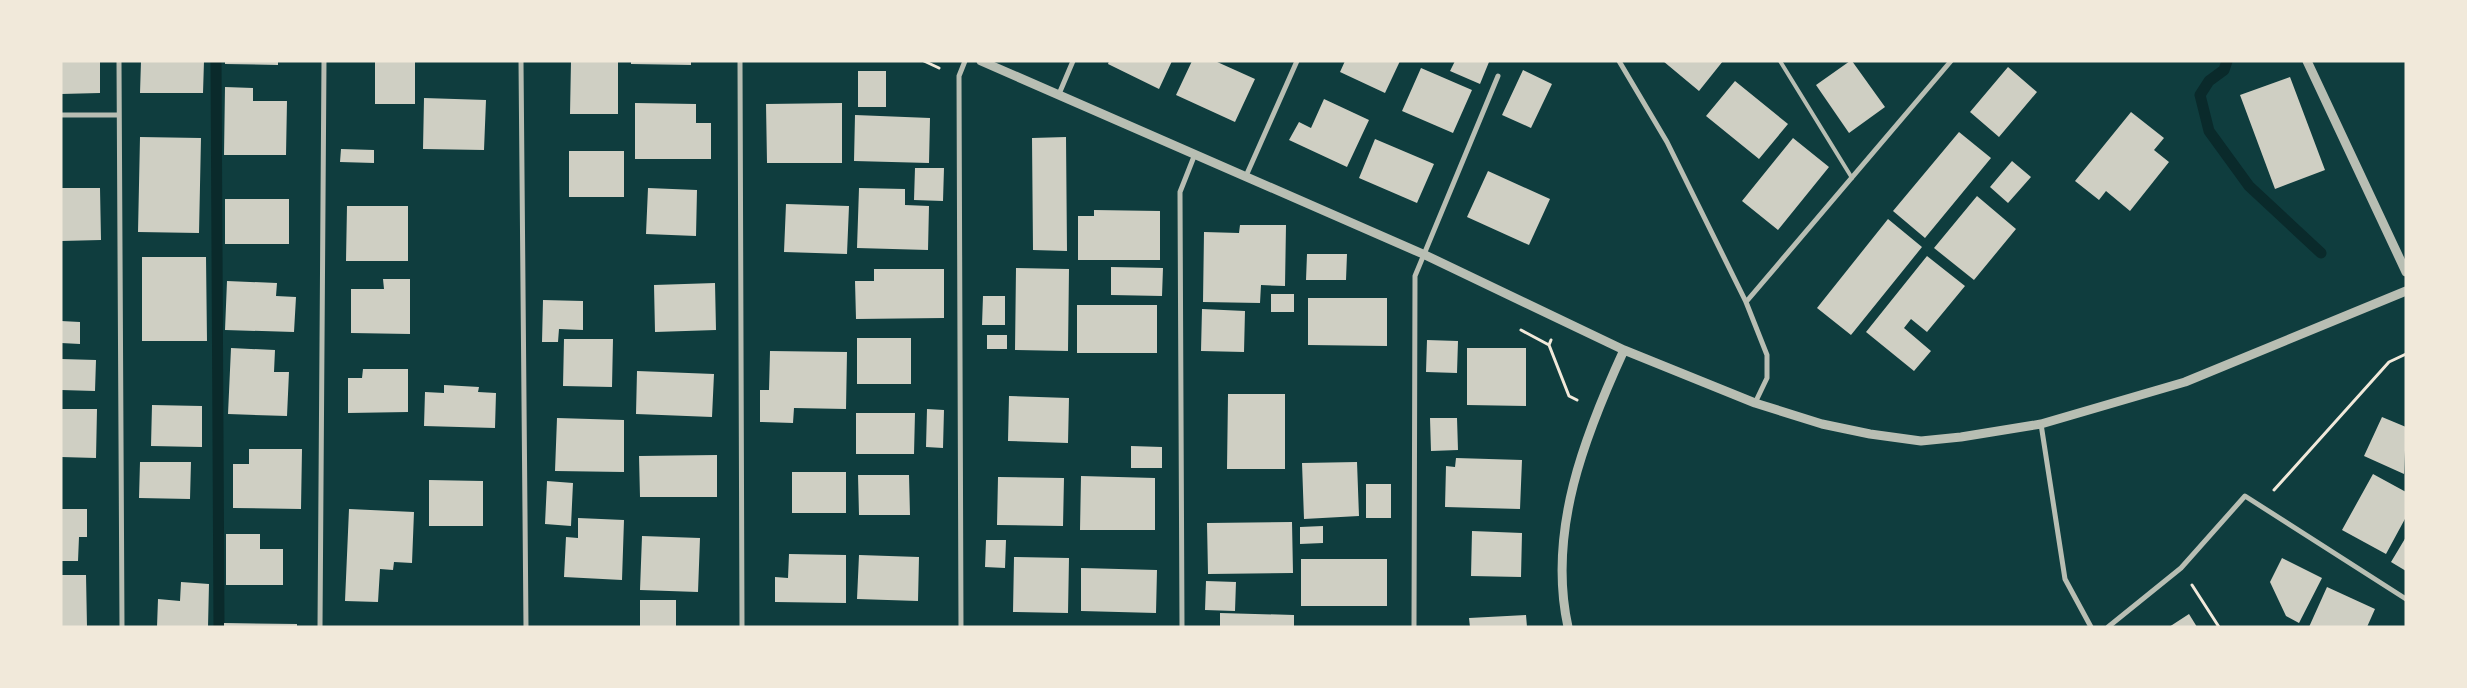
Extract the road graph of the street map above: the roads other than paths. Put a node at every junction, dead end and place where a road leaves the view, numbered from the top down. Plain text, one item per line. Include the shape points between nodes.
1 (119, 61) edge
2 (324, 61) edge
3 (520, 61) edge
4 (740, 61) edge
5 (965, 61) edge
6 (981, 61) edge
7 (1073, 61) edge
8 (1297, 61) edge
9 (1619, 61) edge
10 (1780, 61) edge
11 (1951, 61) edge
12 (2307, 61) edge
13 (1498, 76) dead end
14 (1059, 94) junction
15 (61, 115) edge
16 (119, 115) junction
17 (1195, 154) junction
18 (1246, 176) junction
19 (1852, 178) junction
20 (1423, 254) junction
21 (2406, 272) edge
22 (2406, 291) edge
23 (1746, 302) junction
24 (1624, 350) junction
25 (1755, 403) junction
26 (2041, 424) junction
27 (2406, 599) edge
28 (122, 627) edge
29 (320, 627) edge
30 (526, 627) edge
31 (742, 627) edge
32 (961, 627) edge
33 (1182, 627) edge
34 (1414, 627) edge
35 (1568, 627) edge
36 (2090, 627) edge
37 (2108, 627) edge

1 - 16 street
2 - 29 street
3 - 30 street
4 - 31 street
5 - 32 street via 959,76
6 - 14 street
7 - 14 street
8 - 18 street
9 - 23 street via 1667,142
10 - 19 lane
11 - 19 street
12 - 21 street
13 - 20 street
14 - 17 street
15 - 16 street
16 - 28 street
17 - 18 street
17 - 33 street via 1180,192
18 - 20 street
19 - 23 street
20 - 24 street
20 - 34 street via 1415,276
22 - 26 street via 2184,382
23 - 25 street via 1767,355 1767,378
24 - 25 street
24 - 35 street via 1597,409 1571,490 1562,558
25 - 26 street via 1822,424 1922,441
26 - 36 street via 2065,579
27 - 37 street via 2245,496 2181,568

